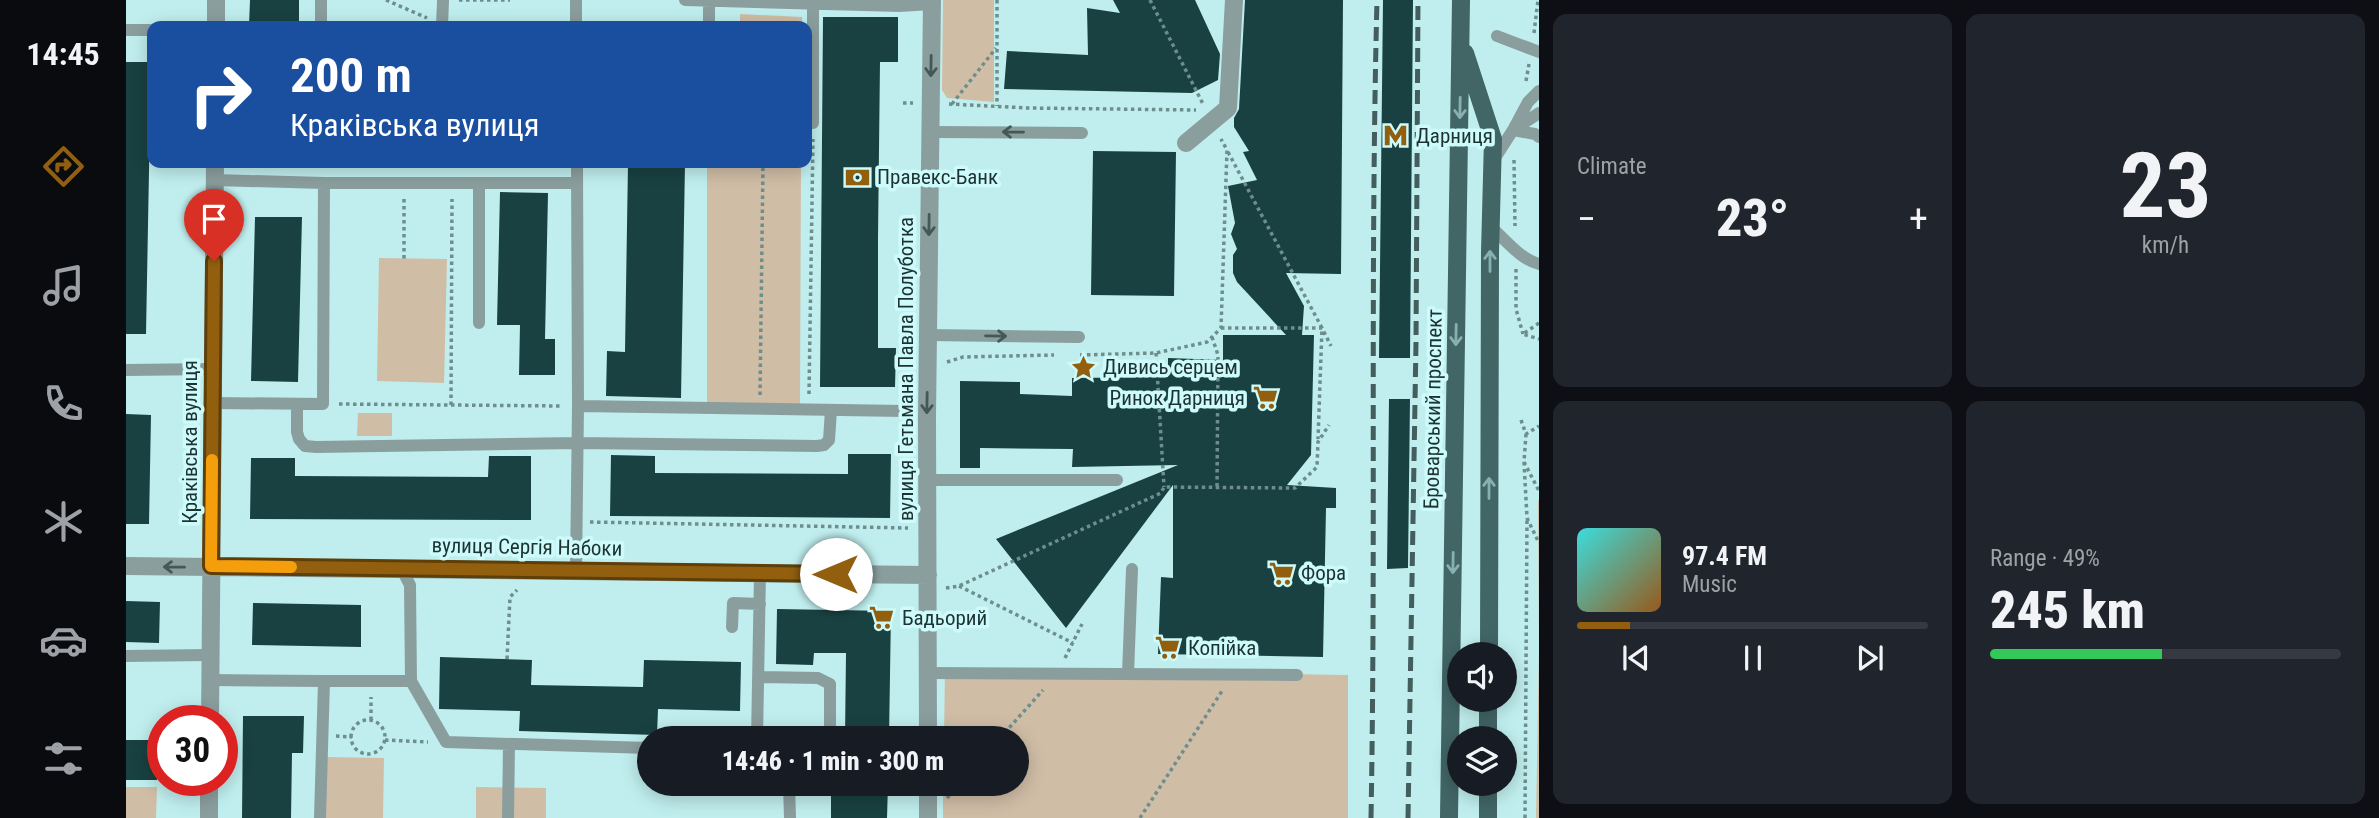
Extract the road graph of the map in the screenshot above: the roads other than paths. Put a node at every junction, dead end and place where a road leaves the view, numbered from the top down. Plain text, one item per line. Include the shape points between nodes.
1 (216, 0) edge
2 (321, 0) edge
3 (576, 0) edge
4 (685, 0) edge
5 (709, 0) edge
6 (737, 0) edge
7 (1234, 0) edge
8 (1461, 0) edge
9 (443, 1) edge
10 (932, 2) edge
11 (813, 3) junction
12 (216, 21) edge
13 (321, 21) edge
14 (442, 21) edge
15 (576, 21) edge
16 (709, 21) edge
17 (126, 30) edge
18 (147, 30) edge
19 (1497, 36) dead end
20 (1461, 40) junction
21 (1535, 50) edge
22 (1539, 91) edge
23 (1539, 113) edge
24 (813, 123) road end
25 (1513, 130) junction
26 (930, 132) junction
27 (1082, 133) dead end
28 (1539, 137) edge
29 (1186, 144) dead end
30 (1493, 162) junction
31 (577, 168) edge
32 (215, 171) edge
33 (324, 183) junction
34 (479, 183) junction
35 (577, 183) junction
36 (1491, 227) junction
37 (1538, 263) edge
38 (479, 323) dead end
39 (928, 335) junction
40 (1079, 337) dead end
41 (213, 369) junction
42 (126, 370) edge
43 (213, 403) junction
44 (297, 404) junction
45 (578, 406) junction
46 (831, 410) junction
47 (904, 411) dead end
48 (578, 443) junction
49 (928, 480) junction
50 (1117, 480) dead end
51 (126, 566) edge
52 (211, 566) junction
53 (401, 568) junction
54 (1132, 569) dead end
55 (576, 570) junction
56 (760, 574) junction
57 (928, 583) junction
58 (760, 604) junction
59 (732, 627) dead end
60 (1489, 642) edge
61 (210, 655) junction
62 (126, 656) edge
63 (928, 673) junction
64 (1128, 674) junction
65 (1297, 675) dead end
66 (759, 677) junction
67 (210, 680) junction
68 (324, 681) junction
69 (411, 681) junction
70 (210, 705) edge
71 (757, 726) edge
72 (830, 726) edge
73 (928, 726) edge
74 (509, 744) junction
75 (637, 748) edge
76 (209, 796) edge
77 (789, 796) edge
78 (928, 796) edge
79 (1488, 796) edge
80 (209, 818) edge
81 (320, 818) edge
82 (509, 818) edge
83 (790, 818) edge
84 (928, 818) edge
85 (1449, 818) edge
86 (1488, 818) edge

1 - 12 street
2 - 13 lane
3 - 15 lane
4 - 5 lane
5 - 6 lane
5 - 16 lane
6 - 11 lane
7 - 29 street via 1228,108
8 - 20 main road, Броварський проспект
9 - 14 lane
10 - 11 lane
10 -> 26 street, вулиця Гетьмана Павла Полуботка
11 - 24 lane
17 - 18 lane
19 - 21 lane
20 - 30 main road via 1493,138
20 -> 85 main road, Броварський проспект
22 - 25 lane
23 - 25 lane
25 - 28 lane
25 - 30 lane
27 -> 26 lane
26 -> 39 street, вулиця Гетьмана Павла Полуботка
30 - 36 main road
31 - 35 lane
32 - 33 lane
32 - 41 street, Краківська вулиця
33 - 34 lane
33 - 44 lane via 323,404
34 - 35 lane
34 - 38 lane
35 - 45 lane
36 - 37 lane via 1524,258
60 -> 36 main road
39 -> 40 lane
39 -> 49 street, вулиця Гетьмана Павла Полуботка
41 - 42 lane
41 - 43 street, Краківська вулиця
43 - 44 lane
43 - 52 street, Краківська вулиця
44 - 48 lane via 297,432 304,446
45 - 46 lane
45 - 48 lane
46 - 47 lane
46 - 48 lane via 829,440 817,446
48 - 55 lane
49 - 50 lane
49 - 57 street, вулиця Гетьмана Павла Полуботка
52 -> 51 street, вулиця Сергія Набоки
52 - 53 street, вулиця Сергія Набоки
52 - 61 street, Краківська вулиця
53 - 55 street, вулиця Сергія Набоки
53 - 69 lane via 410,585
54 - 64 lane
55 - 56 street, вулиця Сергія Набоки
56 - 57 street, вулиця Сергія Набоки
56 - 58 lane
57 - 63 street, вулиця Гетьмана Павла Полуботка
58 - 59 lane via 733,603
58 - 66 lane
61 - 62 lane
61 - 67 street, Краківська вулиця
63 - 64 lane
63 - 73 street, вулиця Гетьмана Павла Полуботка
64 - 65 lane
66 - 71 lane
66 - 72 lane via 825,680 830,684
67 - 68 lane
67 - 70 street, Краківська вулиця
68 - 69 lane
68 - 81 lane
69 - 74 lane via 446,743
74 - 75 lane
74 - 82 lane
76 - 80 street
77 - 83 lane
78 - 84 street
79 - 86 main road

